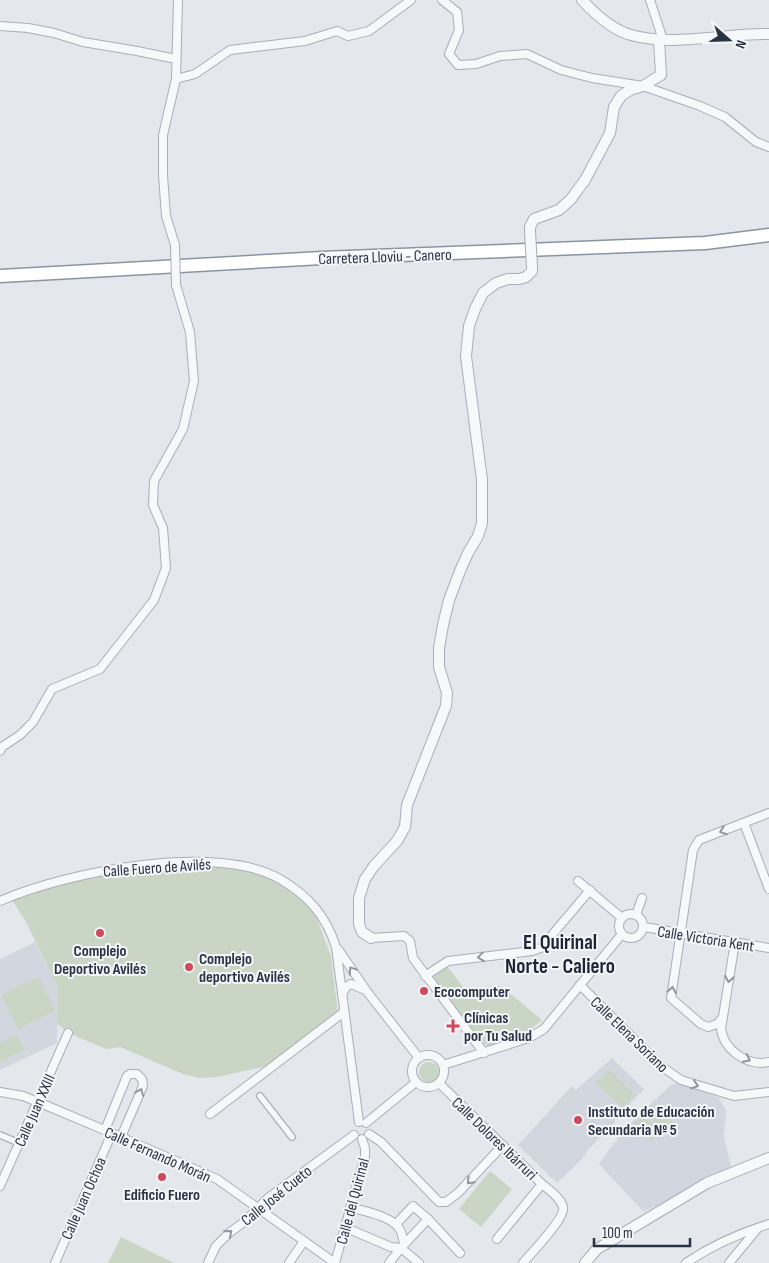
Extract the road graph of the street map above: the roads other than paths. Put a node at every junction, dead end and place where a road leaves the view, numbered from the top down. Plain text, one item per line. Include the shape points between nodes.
1 (178, 0) edge
2 (411, 0) edge
3 (442, 0) edge
4 (582, 0) edge
5 (650, 0) edge
6 (0, 26) edge
7 (769, 34) edge
8 (661, 40) junction
9 (176, 59) junction
10 (176, 79) junction
11 (643, 86) junction
12 (769, 147) edge
13 (769, 235) edge
14 (0, 276) edge
15 (0, 751) edge
16 (769, 813) edge
17 (744, 823) junction
18 (578, 881) dead end
19 (769, 889) edge
20 (590, 890) junction
21 (642, 898) dead end
22 (0, 901) edge
23 (636, 915) junction
24 (622, 918) junction
25 (644, 927) junction
26 (681, 933) junction
27 (622, 934) junction
28 (371, 938) joint
29 (735, 942) junction
30 (336, 948) junction
31 (769, 948) edge
32 (425, 976) junction
33 (580, 985) junction
34 (368, 993) junction
35 (342, 995) junction
36 (344, 1012) junction
37 (723, 1016) junction
38 (68, 1033) dead end
39 (484, 1053) junction
40 (419, 1058) junction
41 (769, 1062) edge
42 (443, 1065) junction
43 (416, 1082) junction
44 (439, 1083) junction
45 (0, 1092) edge
46 (769, 1092) edge
47 (260, 1096) dead end
48 (38, 1102) junction
49 (210, 1114) dead end
50 (362, 1122) junction
51 (108, 1131) junction
52 (0, 1135) edge
53 (354, 1135) junction
54 (122, 1137) junction
55 (292, 1137) dead end
56 (365, 1137) junction
57 (19, 1143) junction
58 (503, 1145) junction
59 (769, 1158) edge
60 (542, 1184) junction
61 (0, 1186) edge
62 (350, 1207) junction
63 (257, 1208) junction
64 (428, 1219) junction
65 (396, 1224) junction
66 (769, 1224) edge
67 (344, 1227) junction
68 (758, 1227) junction
69 (497, 1239) dead end
70 (727, 1240) junction
71 (304, 1241) junction
72 (403, 1246) junction
73 (460, 1253) dead end
74 (735, 1255) junction
75 (54, 1263) edge
76 (208, 1263) edge
77 (290, 1263) edge
78 (335, 1263) edge
79 (389, 1263) edge
80 (419, 1263) edge
81 (523, 1263) edge
82 (585, 1263) edge
83 (686, 1263) edge
84 (729, 1263) edge

1 - 9 street
2 - 10 street via 369,31 348,36 337,31 305,41 230,50 195,74
3 - 11 street via 457,12 459,30 449,54 458,65 527,54 561,70
4 - 8 street via 593,13 630,35
5 - 8 street
6 - 9 street via 28,28
7 - 8 street
8 - 11 street via 661,74
9 - 10 street
10 - 15 street, bridge via 163,135 163,175 166,216 175,245 176,285 190,332 194,381 183,429 154,481 153,505 163,528 166,568 154,600 100,669 52,689 33,722
11 - 12 street via 724,117 756,142
11 - 28 street, bridge via 621,96 614,108 610,133 571,199 559,210 534,219 530,226 532,271 526,277 496,282 483,293 474,308 466,356 482,480 482,523 460,570 443,625 439,667 447,693 446,706 407,805 405,827 365,879 359,898 359,924 362,932
13 - 14 highway, Carretera Lloviu - Canero via 705,243 322,258
16 - 17 street
17 - 19 street
17 -> 26 street via 699,840 695,845
18 - 20 street
20 - 24 street
20 -> 32 street via 541,948 448,961
21 - 23 street
22 - 30 street, Calle Fuero de Avilés via 92,872 165,863 220,862 261,871 298,891 320,912
23 - 24 street
23 - 25 street
24 - 27 street via 619,926
25 - 26 street, Calle Victoria Kent
25 - 27 street via 635,938
26 - 29 street, Calle Victoria Kent
37 -> 26 street via 717,1024 708,1027 671,998
27 - 33 street
28 - 32 street via 404,936 410,941 412,958
29 - 31 street, Calle Victoria Kent
29 -> 37 street
34 -> 30 street
30 - 35 street, Calle Fuero de Avilés
32 - 39 street
33 - 39 street via 544,1029 529,1038
33 -> 46 street, Calle Elena Soriano via 661,1066 681,1080 734,1096
34 - 35 street via 351,984
34 - 40 street
35 - 36 street, Calle Fuero de Avilés
36 - 49 street
36 - 50 street, Calle Fuero de Avilés
37 -> 41 street via 722,1039 728,1046 751,1063
38 - 48 street, Calle Juan XXIII
39 - 42 street
40 - 42 street via 430,1055
40 - 43 street via 412,1071
42 - 44 street via 444,1074
43 - 44 street via 427,1088
43 - 50 street
44 - 58 street, Calle Dolores Ibárruri
45 - 48 street, Calle Fernando Morán
47 - 55 street
48 - 51 street, Calle Fernando Morán
48 - 57 street, Calle Juan XXIII
50 - 53 street via 354,1126
50 - 56 street via 370,1128
51 - 54 street, Calle Fernando Morán
54 -> 51 street, Calle Juan Ochoa via 143,1086 137,1074 127,1076
51 - 75 street, Calle Juan Ochoa
52 - 57 street
53 - 56 street
53 - 63 street, Calle José Cueto
54 - 63 street, Calle Fernando Morán via 217,1179
58 -> 56 street via 458,1194 446,1202 439,1202 381,1142
56 - 62 street, Calle del Quirinal via 365,1156
57 - 61 street, Calle Juan XXIII
58 - 60 street, Calle Dolores Ibárruri
59 - 82 street via 707,1183 597,1249
60 - 69 street, Calle Dolores Ibárruri
60 - 81 street via 563,1205 564,1211
62 - 65 street
62 - 67 street, Calle del Quirinal
63 - 71 street, Calle Fernando Morán
76 -> 63 street, Calle José Cueto via 216,1246
64 - 65 street via 413,1206
64 - 72 street
64 - 73 street
65 - 72 street via 401,1229
66 - 68 street
67 - 72 street via 391,1247
67 - 78 street, Calle del Quirinal
68 - 70 street
68 - 74 street
70 - 74 street
70 - 83 street
71 - 77 street
71 - 78 street, Calle Fernando Morán
72 - 79 street
72 - 80 street
74 - 84 street

